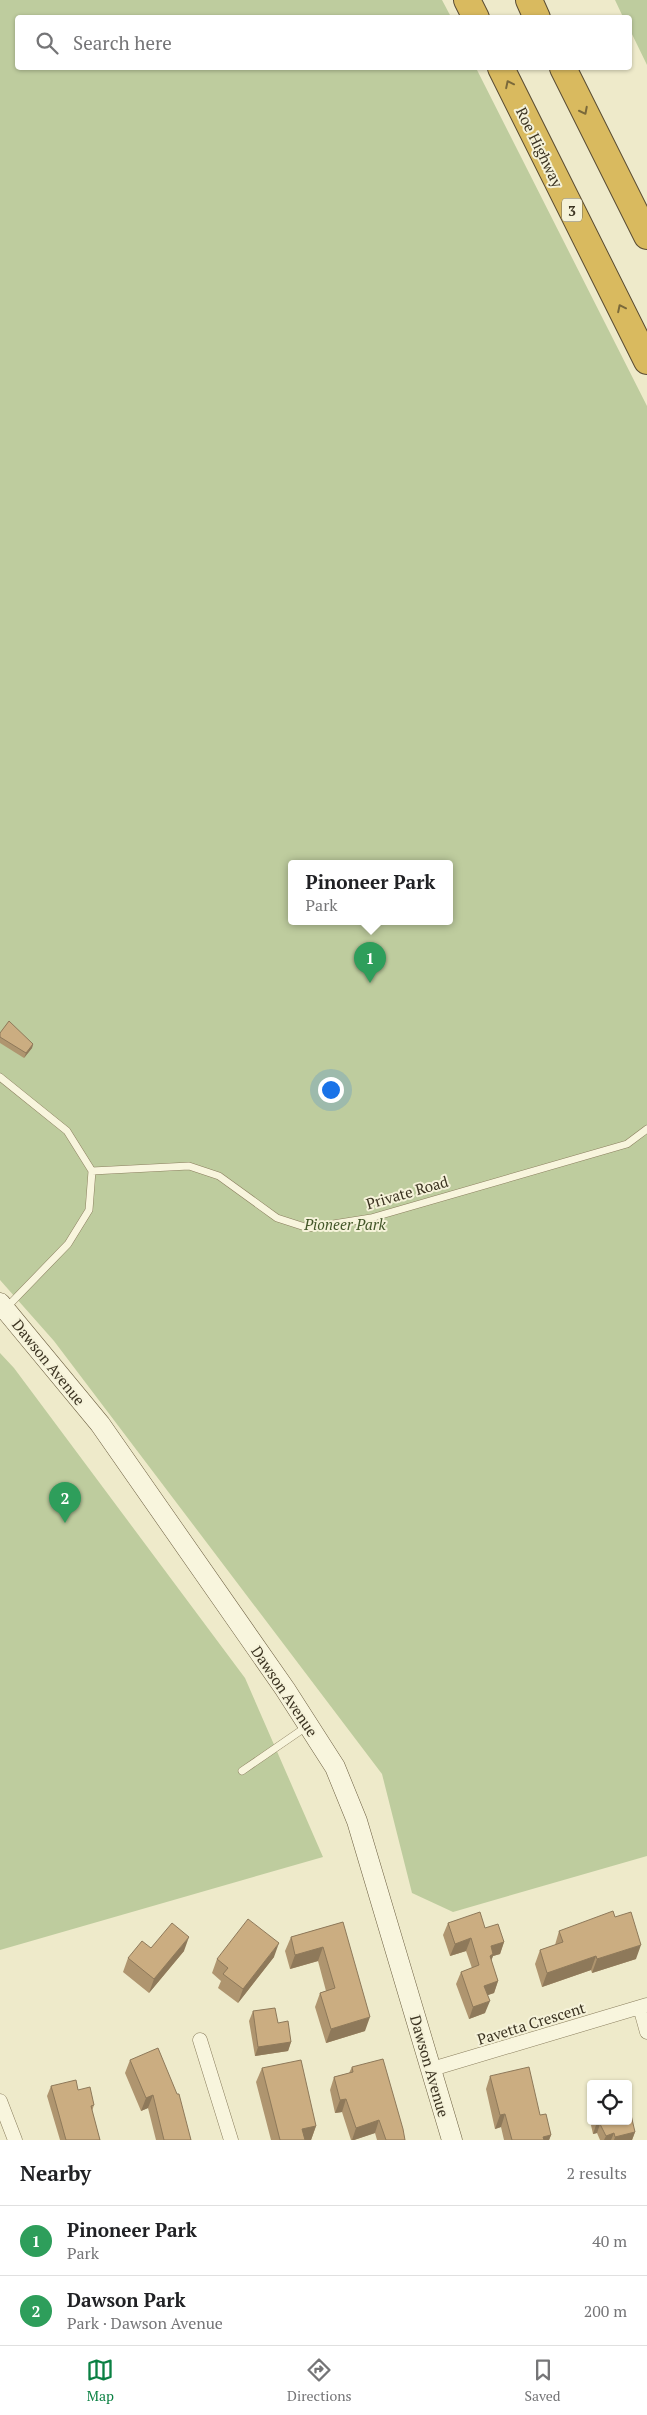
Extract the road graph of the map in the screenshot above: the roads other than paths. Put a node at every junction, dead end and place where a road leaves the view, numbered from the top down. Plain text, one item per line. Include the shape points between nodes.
1 (467, 0) edge
2 (529, 0) edge
3 (474, 15) edge
4 (536, 15) edge
5 (502, 70) edge
6 (563, 70) edge
7 (647, 236) edge
8 (647, 361) edge
9 (0, 1077) edge
10 (647, 1129) edge
11 (92, 1171) junction
12 (3, 1306) edge
13 (308, 1725) junction
14 (242, 1771) dead end
15 (643, 2006) edge
16 (647, 2032) edge
17 (200, 2040) dead end
18 (432, 2069) junction
19 (0, 2101) edge
20 (15, 2140) edge
21 (231, 2140) edge
22 (452, 2140) edge

1 - 3 highway
2 - 4 highway
8 -> 5 highway, Roe Highway / 3
6 -> 7 highway
9 - 11 lane via 67,1131
10 - 11 lane, Private Road via 626,1144 371,1218 308,1228 277,1218 219,1176 189,1166
11 - 12 lane via 89,1210 68,1244
12 - 13 main road, Dawson Avenue via 100,1424
13 - 14 lane
13 - 18 main road, Dawson Avenue via 335,1767 357,1822
15 - 16 street, Pavetta Crescent
15 - 18 street, Pavetta Crescent
17 - 21 street
18 - 22 main road, Dawson Avenue
19 - 20 street

